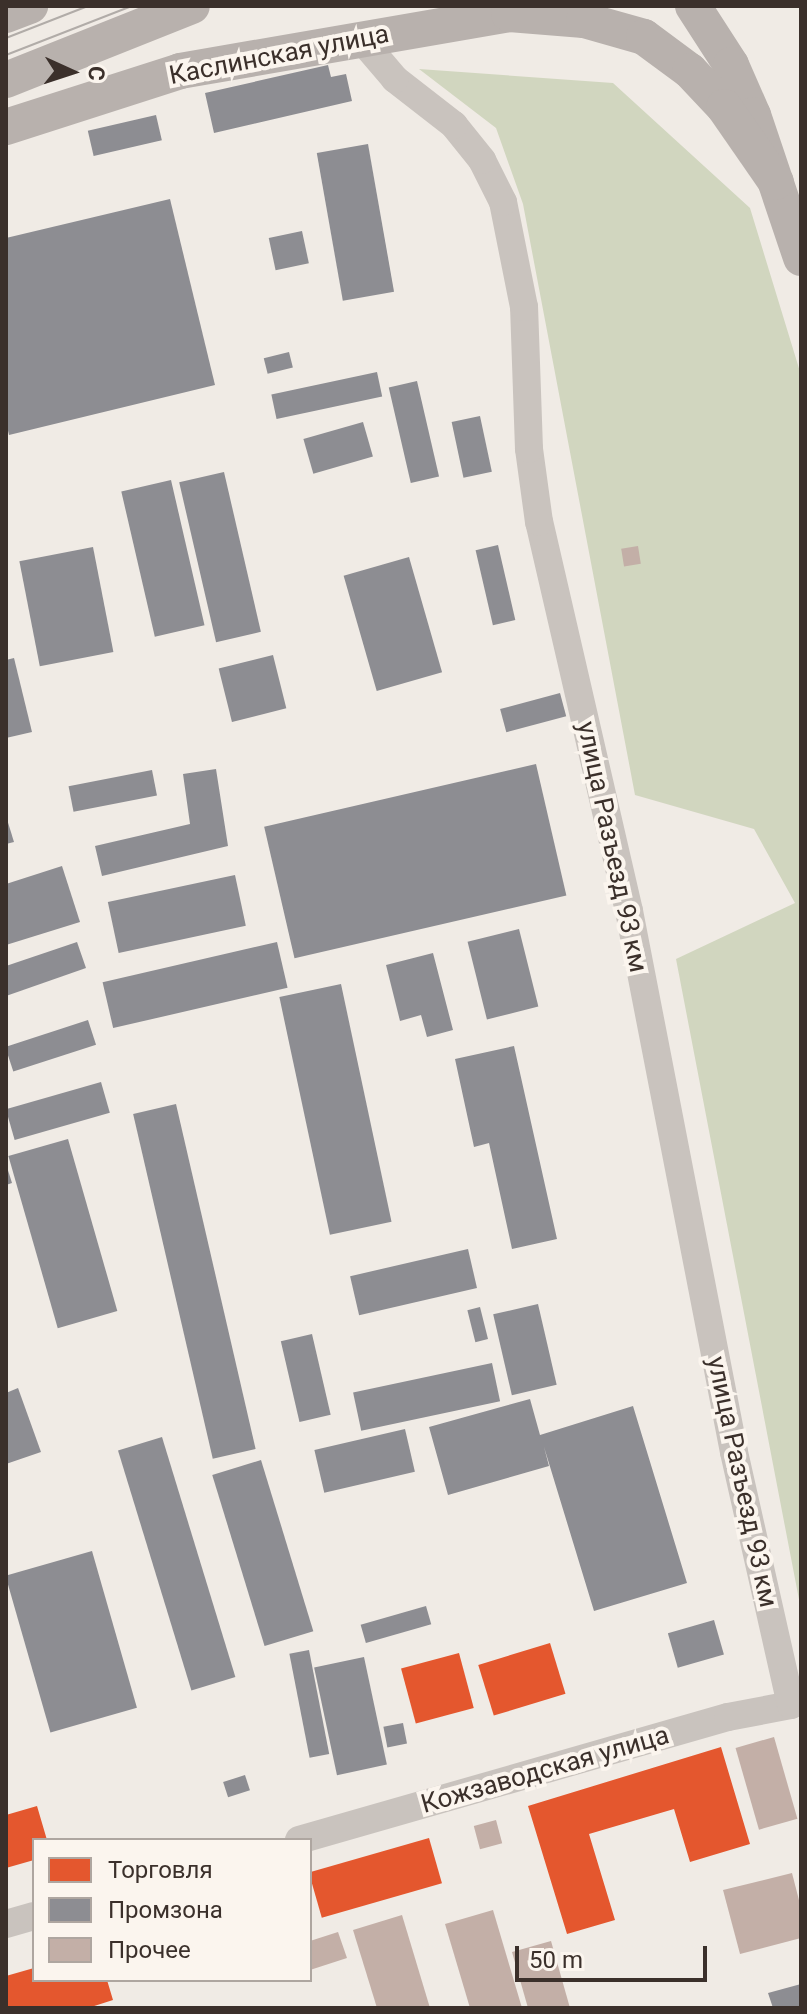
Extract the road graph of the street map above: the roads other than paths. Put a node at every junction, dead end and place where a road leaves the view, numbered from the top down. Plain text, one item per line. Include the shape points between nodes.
1 (29, 6) edge
2 (192, 6) edge
3 (554, 6) edge
4 (693, 6) edge
5 (509, 14) junction
6 (6, 15) edge
7 (360, 38) junction
8 (6, 80) edge
9 (6, 127) edge
10 (776, 182) junction
11 (801, 258) edge
12 (791, 1705) joint
13 (306, 1838) edge
14 (32, 1917) edge
15 (6, 1924) edge

1 - 6 main road
2 - 8 main road
3 - 5 main road
4 - 10 main road via 731,65
5 - 7 main road, Каслинская улица
5 - 10 main road, Каслинская улица via 584,20 644,37 690,71 724,107
7 - 9 main road, Каслинская улица via 180,71
7 - 12 street, улица Разъезд 93 км via 395,79 454,125 482,160 503,202 524,307 529,449 539,522 629,911 734,1452
10 - 11 main road
12 - 13 street, Кожзаводская улица via 728,1717
14 - 15 street

